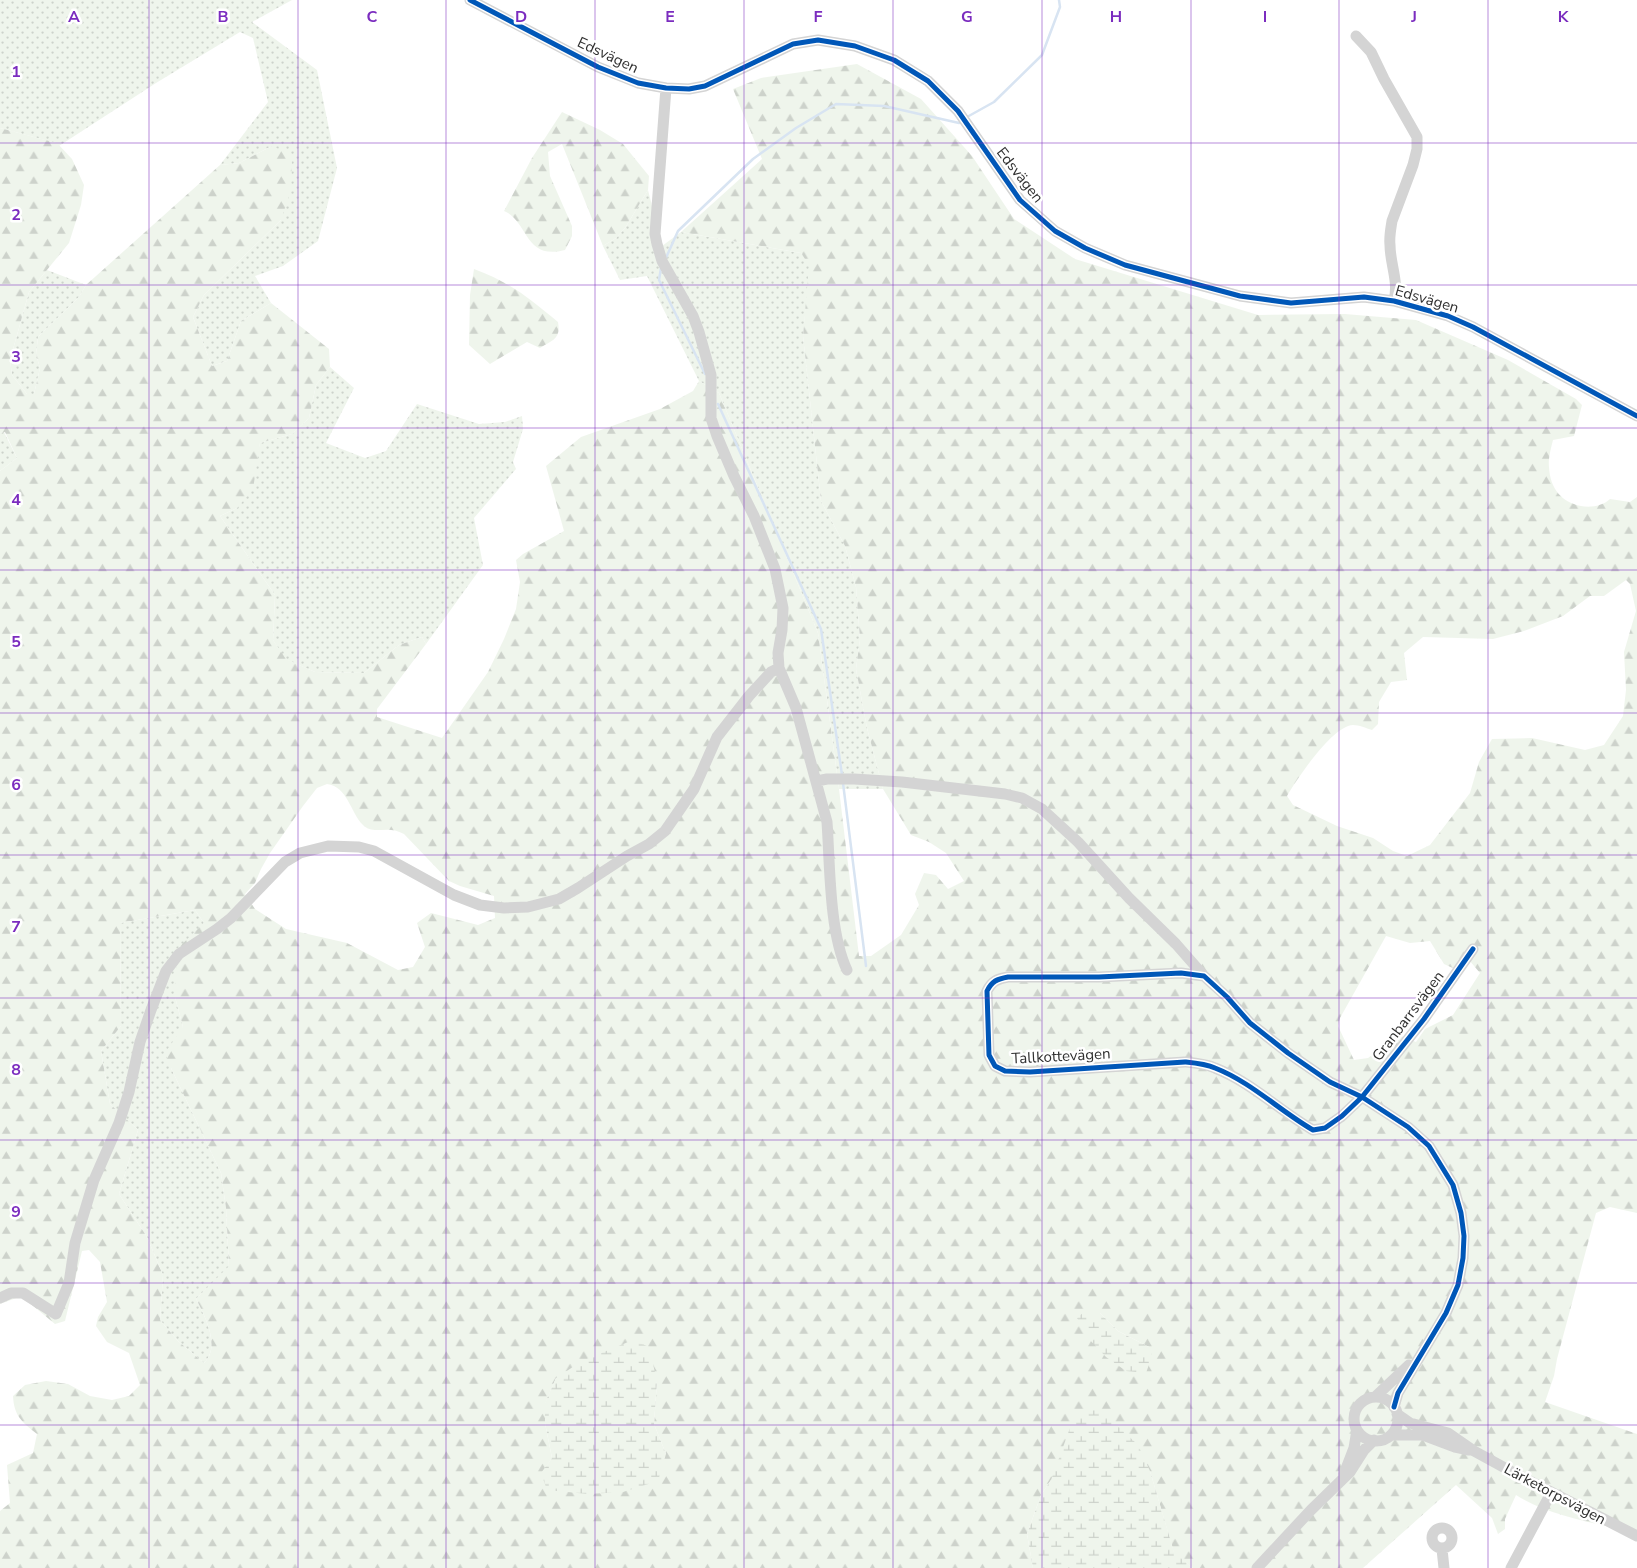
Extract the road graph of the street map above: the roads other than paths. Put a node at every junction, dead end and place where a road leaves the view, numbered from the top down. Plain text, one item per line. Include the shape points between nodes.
1 (470, 0) edge
2 (1356, 36) dead end
3 (666, 88) junction
4 (1394, 301) junction
5 (1637, 416) edge
6 (779, 668) junction
7 (817, 781) junction
8 (1473, 949) dead end
9 (847, 970) dead end
10 (1201, 975) junction
11 (1362, 1097) junction
12 (0, 1298) edge
13 (1419, 1355) junction
14 (1375, 1397) junction
15 (1396, 1411) junction
16 (1357, 1430) junction
17 (1390, 1435) junction
18 (1374, 1440) junction
19 (1474, 1451) junction
20 (1341, 1480) junction
21 (1551, 1493) junction
22 (1637, 1536) edge
23 (1442, 1548) dead end
24 (1257, 1568) edge
25 (1444, 1568) edge
26 (1511, 1568) edge

1 - 3 street, Edsvägen via 598,67 638,83
2 - 4 street via 1371,52 1417,137 1413,165 1390,229 1396,284
3 - 4 street, Edsvägen via 705,86 793,44 818,40 856,46 894,60 928,81 958,111 1020,200 1054,231 1084,248 1125,265 1240,296 1292,303 1364,297
3 - 6 street via 655,234 662,262 700,332 711,375 711,418 775,569 783,608
4 - 5 street, Edsvägen via 1448,316 1473,327
6 - 7 street via 796,708
6 - 12 street via 771,672 749,696 717,736 694,789 665,831 559,899 528,907 480,905 454,895 374,851 358,847 328,846 300,853 285,862 231,918 179,954 166,971 140,1042 119,1123 94,1180 75,1243 69,1282 56,1314 22,1293
7 - 9 street via 827,822 836,928
7 - 10 street via 902,782 1022,798 1042,809 1078,842 1176,944
8 - 11 street, Granbarrsvägen via 1424,1019
10 - 11 street via 1250,1023 1288,1053 1330,1082
10 - 11 street, Tallkottevägen via 997,979 987,991 989,1055 995,1066 1004,1071 1185,1062 1200,1064 1240,1081 1313,1130 1325,1128
11 - 13 street via 1408,1127 1429,1146 1453,1185 1461,1214 1464,1236 1458,1285 1446,1313
13 - 14 street
13 - 15 street via 1398,1393
14 - 15 street via 1384,1399
14 - 16 street via 1358,1406 1354,1420
15 - 17 street via 1397,1423
15 - 19 street via 1410,1423 1448,1433
16 - 18 street
16 - 20 street
17 - 18 street
17 - 19 street via 1423,1435
18 - 20 street
19 - 21 street, Lärketorpsvägen
20 - 24 street
21 - 22 street, Lärketorpsvägen
21 - 26 street
23 - 25 street

